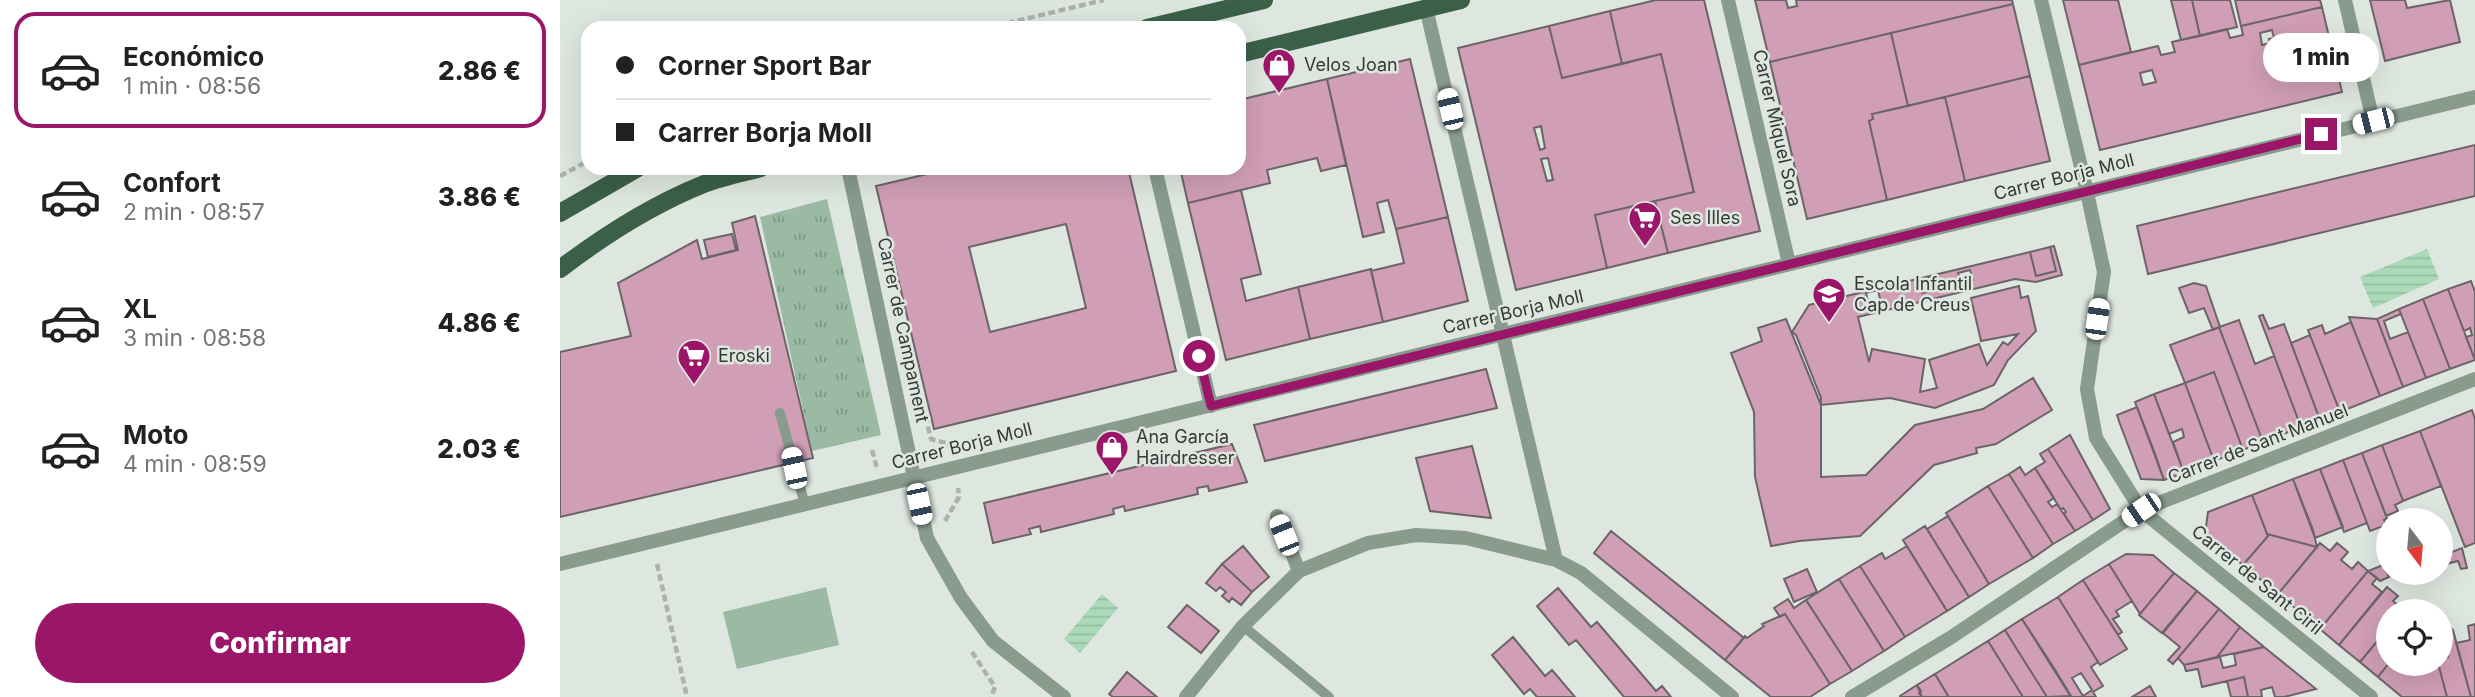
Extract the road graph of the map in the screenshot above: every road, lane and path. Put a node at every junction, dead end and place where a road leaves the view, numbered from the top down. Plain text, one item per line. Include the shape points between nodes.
1 (1104, 0) edge
2 (1264, 0) edge
3 (1461, 0) edge
4 (1728, 0) edge
5 (2041, 0) edge
6 (2344, 0) edge
7 (1426, 8) junction
8 (1016, 21) edge
9 (1176, 21) edge
10 (1246, 52) edge
11 (2475, 97) edge
12 (2373, 121) junction
13 (581, 165) edge
14 (626, 175) edge
15 (736, 175) edge
16 (849, 175) edge
17 (1157, 175) edge
18 (560, 176) edge
19 (2087, 192) junction
20 (560, 213) edge
21 (1789, 264) junction
22 (560, 269) edge
23 (1502, 336) junction
24 (2475, 379) edge
25 (1211, 406) junction
26 (780, 413) dead end
27 (914, 478) junction
28 (804, 505) junction
29 (2141, 510) junction
30 (1277, 516) dead end
31 (1556, 560) junction
32 (560, 564) edge
33 (657, 564) dead end
34 (1299, 571) junction
35 (1243, 626) junction
36 (970, 649) dead end
37 (687, 697) edge
38 (991, 697) edge
39 (1064, 697) edge
40 (1186, 697) edge
41 (1329, 697) edge
42 (1732, 697) edge
43 (1852, 697) edge
44 (2371, 697) edge

1 - 8 path
2 - 9 main road
3 - 7 main road
4 - 21 street, Carrer Miquel Sora
5 - 19 street, Carrer de Sant Ciril
6 - 12 street
7 - 10 main road
7 - 23 street
11 - 12 street, Carrer Borja Moll
12 - 19 street, Carrer Borja Moll
13 - 18 path
14 - 20 main road
15 - 22 main road via 670,201 587,248
16 - 27 street, Carrer de Campament
17 - 25 street
19 - 21 street, Carrer Borja Moll
19 - 29 street, Carrer de Sant Ciril via 2104,272 2087,389 2096,438
21 - 23 street, Carrer Borja Moll
23 - 25 street, Carrer Borja Moll
23 - 31 street
24 - 29 street, Carrer de Sant Manuel
25 - 27 street, Carrer Borja Moll
26 - 28 lane
27 - 28 street, Carrer Borja Moll
27 - 39 street, Carrer de Campament via 927,538 961,598 993,641
28 - 32 street, Carrer Borja Moll
29 - 43 street, Carrer de Sant Manuel via 1950,638
29 - 44 street, Carrer de Sant Ciril
30 - 34 street
31 - 34 street via 1466,538 1416,534 1368,543
31 - 42 street via 1581,573
33 - 37 path
34 - 35 street
35 - 40 street
35 - 41 lane
36 - 38 path via 995,687

